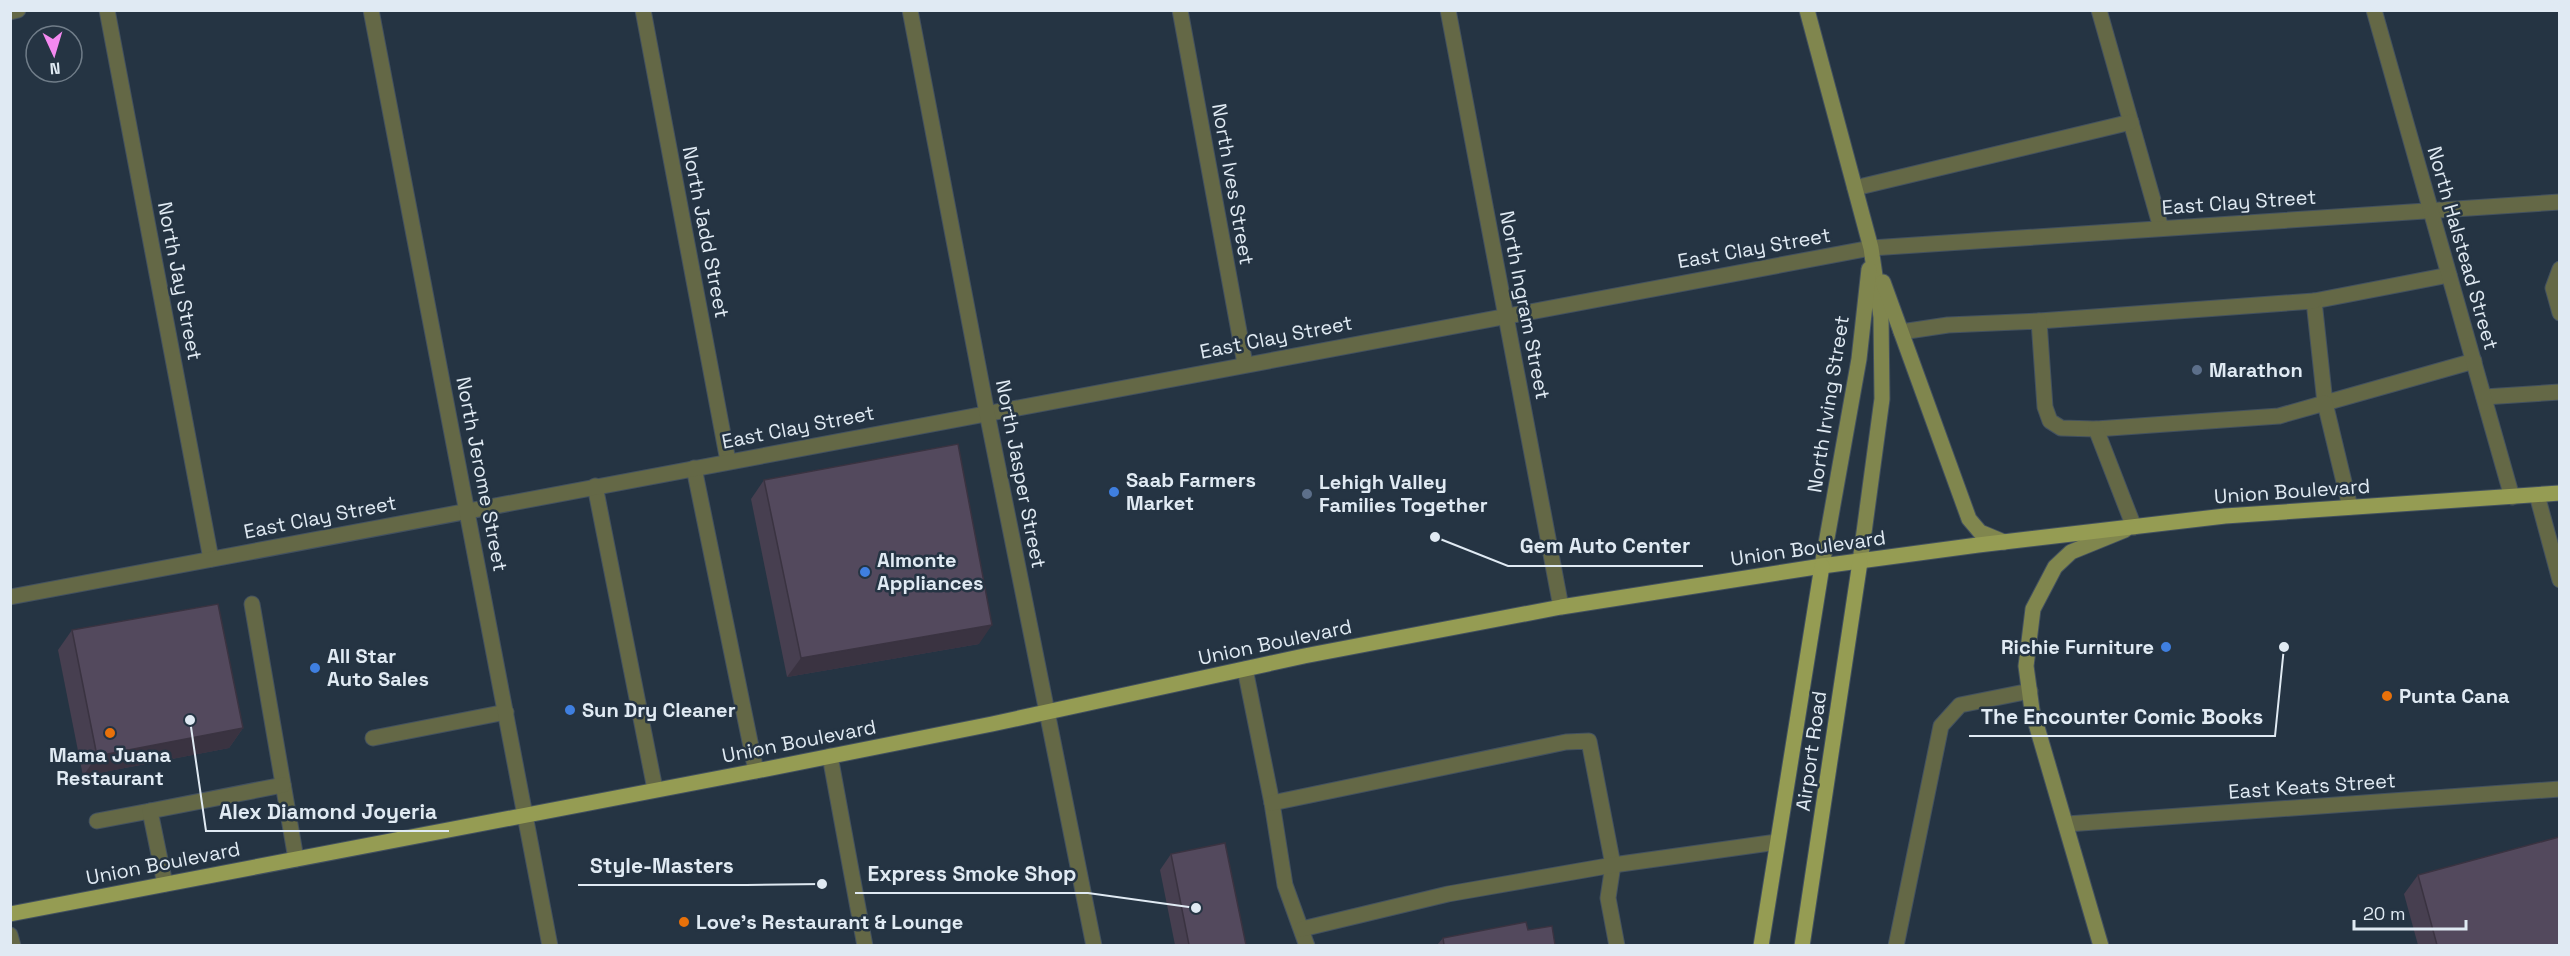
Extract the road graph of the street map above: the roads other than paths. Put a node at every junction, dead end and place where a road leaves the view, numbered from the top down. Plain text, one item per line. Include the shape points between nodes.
1 (18, 10) edge
2 (107, 10) edge
3 (371, 10) edge
4 (643, 10) edge
5 (910, 10) edge
6 (1180, 10) edge
7 (1448, 10) edge
8 (1807, 10) edge
9 (2099, 10) edge
10 (2374, 10) edge
11 (10, 12) edge
12 (2131, 122) junction
13 (1855, 188) junction
14 (2559, 202) edge
15 (2431, 211) junction
16 (2161, 228) junction
17 (1871, 248) junction
18 (2559, 269) edge
19 (2450, 275) junction
20 (2314, 301) junction
21 (2559, 314) edge
22 (1506, 315) junction
23 (2039, 321) junction
24 (1901, 332) junction
25 (2474, 361) junction
26 (1245, 364) junction
27 (2559, 392) edge
28 (2484, 397) junction
29 (2325, 403) junction
30 (987, 413) junction
31 (2096, 429) junction
32 (728, 461) junction
33 (694, 468) junction
34 (596, 486) junction
35 (2559, 494) edge
36 (2537, 495) junction
37 (2512, 497) junction
38 (2350, 507) junction
39 (467, 510) junction
40 (2134, 527) junction
41 (2004, 542) junction
42 (211, 559) junction
43 (1860, 562) junction
44 (1822, 566) junction
45 (2559, 580) edge
46 (10, 597) edge
47 (252, 604) dead end
48 (1561, 608) junction
49 (1245, 669) junction
50 (2030, 691) junction
51 (1048, 711) junction
52 (506, 712) junction
53 (373, 738) dead end
54 (830, 756) junction
55 (756, 771) junction
56 (283, 785) junction
57 (655, 789) junction
58 (2559, 789) edge
59 (1272, 803) junction
60 (150, 811) junction
61 (525, 815) junction
62 (97, 821) dead end
63 (2067, 824) junction
64 (1777, 842) junction
65 (296, 859) junction
66 (1613, 865) junction
67 (165, 884) junction
68 (10, 914) edge
69 (1302, 929) junction
70 (10, 935) edge
71 (13, 945) edge
72 (550, 945) edge
73 (865, 945) edge
74 (1094, 945) edge
75 (1307, 945) edge
76 (1617, 945) edge
77 (1761, 945) edge
78 (1802, 945) edge
79 (1896, 945) edge
80 (2101, 945) edge

1 - 11 street
2 - 42 street, North Jay Street
3 - 39 street, North Jerome Street
4 - 32 street, North Jadd Street
5 - 30 street, North Jasper Street
6 - 26 street, North Ives Street
7 - 22 street, North Ingram Street
8 - 13 main road, North Irving Street
9 - 12 street
10 - 15 street, North Halstead Street
12 - 13 street
12 - 16 street
13 - 17 main road, North Irving Street
14 - 15 street, East Clay Street
15 - 16 street, East Clay Street
15 - 19 street, North Halstead Street
16 - 17 street, East Clay Street
17 - 22 street, East Clay Street
17 - 24 main road
17 - 43 main road, North Irving Street via 1881,317 1882,399
17 - 44 main road, North Irving Street via 1859,359
18 - 21 street via 2553,288
19 - 20 street
19 - 25 street, North Halstead Street
20 - 23 street
20 - 29 street
22 - 26 street, East Clay Street
22 - 48 street, North Ingram Street
23 - 24 street via 1948,325
23 - 31 street via 2045,407 2050,421 2061,428
24 - 41 main road via 1969,519 1980,532
25 - 28 street, North Halstead Street
25 - 29 street
26 - 30 street, East Clay Street
27 - 28 street
28 - 37 street, North Halstead Street
29 - 31 street via 2279,416
29 - 38 street
30 - 32 street, East Clay Street
30 - 51 street, North Jasper Street
31 - 40 street
32 - 33 street, East Clay Street
33 - 34 street, East Clay Street
33 - 55 street
34 - 39 street, East Clay Street
34 - 57 street
35 - 36 main road, Union Boulevard
36 - 37 main road, Union Boulevard
36 - 45 street
37 - 38 main road, Union Boulevard
38 - 40 main road, Union Boulevard
39 - 42 street, East Clay Street
39 - 52 street, North Jerome Street
40 - 41 main road, Union Boulevard
40 - 50 main road via 2071,552 2055,567 2033,609 2026,666
41 - 43 main road, Union Boulevard
42 - 46 street, East Clay Street
43 - 44 main road, Union Boulevard
43 - 78 main road, Airport Road
44 - 48 main road, Union Boulevard
44 - 64 main road, Airport Road
47 - 56 street
48 - 49 main road, Union Boulevard
49 - 51 main road, Union Boulevard
49 - 59 street
50 - 63 main road via 2032,710
50 - 79 street via 1960,705 1941,726
51 - 54 main road, Union Boulevard
51 - 74 street, North Jasper Street
52 - 53 street
52 - 61 street, North Jerome Street
54 - 55 main road, Union Boulevard
54 - 73 street
55 - 57 main road, Union Boulevard
56 - 60 street
56 - 65 street
57 - 61 main road, Union Boulevard
58 - 63 street, East Keats Street
59 - 66 street via 1566,742 1589,741
59 - 69 street via 1285,885
60 - 62 street
60 - 67 street
61 - 65 main road, Union Boulevard
61 - 72 street, North Jerome Street
63 - 80 main road
64 - 66 street
64 - 77 main road, Airport Road
65 - 67 main road, Union Boulevard
66 - 69 street via 1448,894
66 - 76 street via 1608,898
67 - 68 main road, Union Boulevard
69 - 75 street
70 - 71 street

